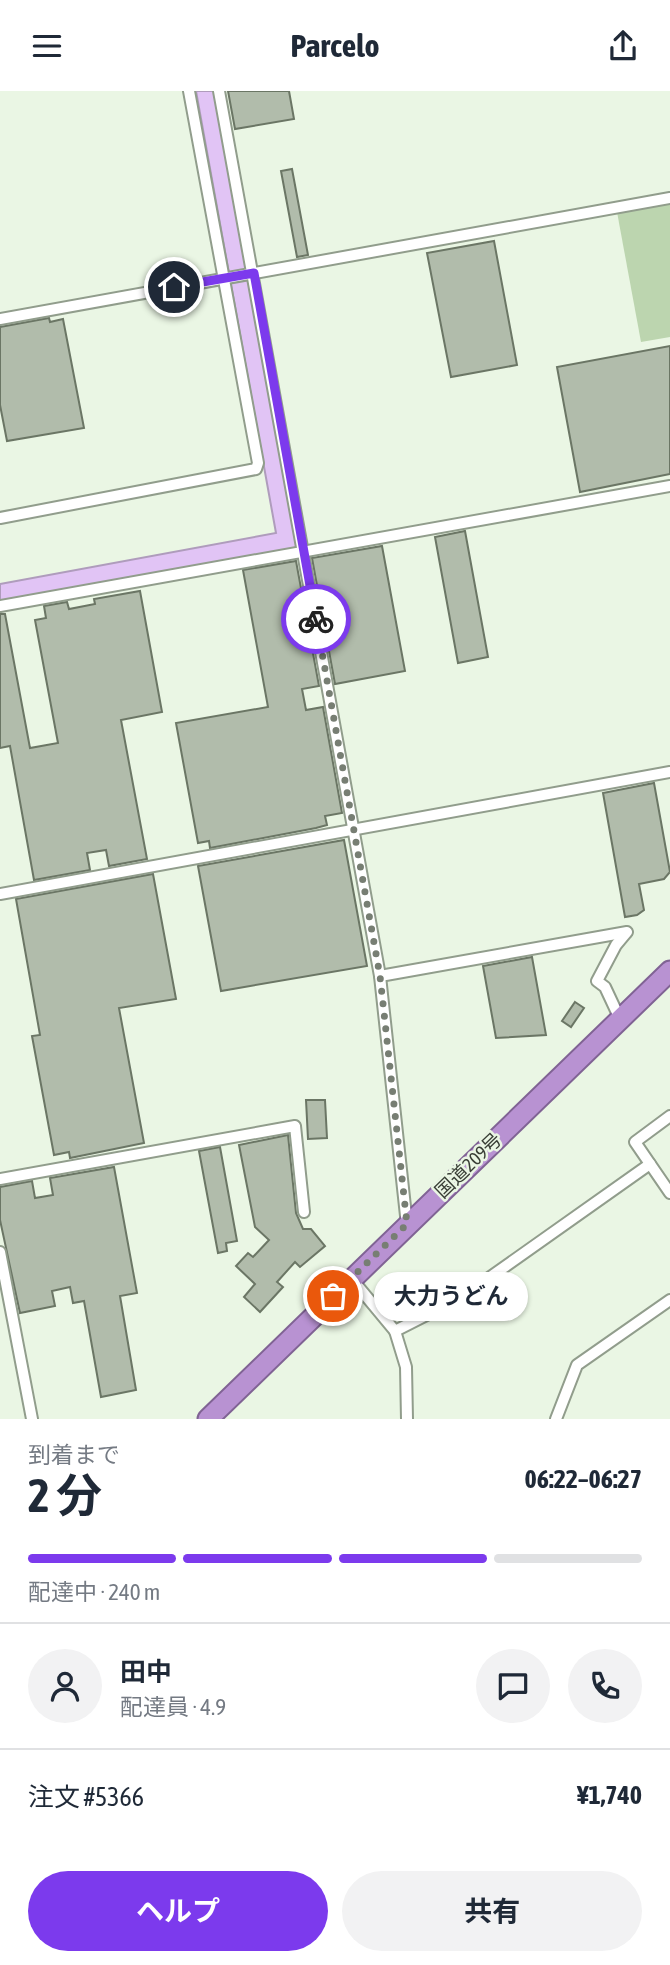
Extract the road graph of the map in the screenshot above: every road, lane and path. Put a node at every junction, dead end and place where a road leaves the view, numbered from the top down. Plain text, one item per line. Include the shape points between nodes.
1 (189, 91) edge
2 (219, 91) edge
3 (670, 198) edge
4 (254, 273) junction
5 (224, 278) junction
6 (0, 319) edge
7 (670, 486) edge
8 (0, 518) edge
9 (304, 552) junction
10 (0, 606) edge
11 (670, 772) edge
12 (354, 830) junction
13 (0, 894) edge
14 (670, 971) edge
15 (380, 976) junction
16 (620, 1019) junction
17 (670, 1116) edge
18 (650, 1164) junction
19 (0, 1179) edge
20 (670, 1193) edge
21 (303, 1212) dead end
22 (407, 1224) junction
23 (0, 1252) edge
24 (351, 1278) junction
25 (670, 1300) edge
26 (395, 1331) junction
27 (212, 1418) edge
28 (32, 1419) edge
29 (407, 1419) edge
30 (556, 1419) edge

1 - 5 street
2 - 4 street
3 - 4 street
4 - 5 street
4 - 9 street
5 - 6 street
5 - 8 street via 256,469
7 - 9 street
9 - 10 street
9 - 12 street
11 - 12 street
12 - 13 street
12 - 15 street
14 - 16 highway, 国道209号
15 - 16 street via 626,932 597,981 605,987
15 - 22 street
16 - 22 highway, 国道209号
17 - 18 street via 635,1142
18 - 20 street
18 - 26 street via 462,1297
19 - 21 street via 295,1126
22 - 24 highway, 国道209号
23 - 28 street
24 - 26 street
24 - 27 highway, 国道209号
25 - 30 street via 577,1365
26 - 29 street via 406,1367

